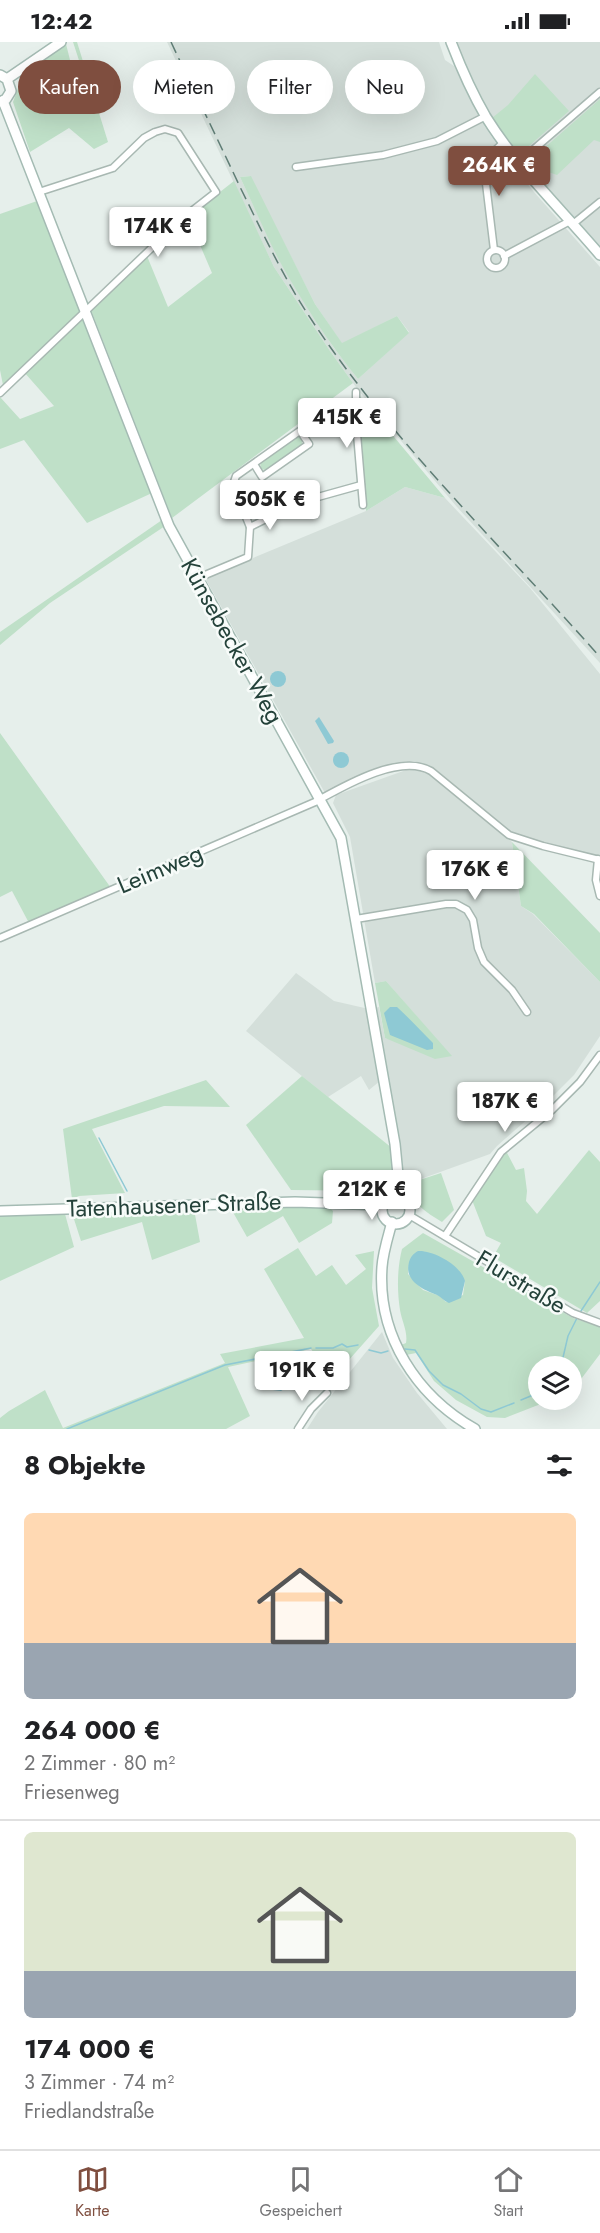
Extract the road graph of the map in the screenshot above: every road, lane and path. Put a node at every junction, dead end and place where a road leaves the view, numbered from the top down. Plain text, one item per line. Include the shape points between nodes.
1 (61, 42) edge
2 (451, 42) edge
3 (4, 77) edge
4 (600, 92) edge
5 (2, 102) edge
6 (486, 116) junction
7 (504, 142) junction
8 (519, 162) junction
9 (296, 167) dead end
10 (39, 192) junction
11 (600, 202) edge
12 (572, 223) junction
13 (494, 250) junction
14 (600, 255) edge
15 (504, 256) junction
16 (86, 312) junction
17 (356, 392) dead end
18 (0, 393) edge
19 (356, 422) junction
20 (300, 431) junction
21 (254, 464) junction
22 (361, 485) junction
23 (363, 505) dead end
24 (250, 527) junction
25 (198, 578) junction
26 (320, 800) junction
27 (599, 859) edge
28 (600, 896) edge
29 (356, 919) junction
30 (0, 938) edge
31 (527, 1012) dead end
32 (600, 1055) edge
33 (397, 1196) junction
34 (383, 1204) junction
35 (0, 1211) edge
36 (409, 1215) junction
37 (392, 1222) junction
38 (445, 1236) junction
39 (600, 1323) edge
40 (327, 1393) dead end
41 (462, 1426) edge
42 (298, 1429) edge
43 (475, 1429) edge

1 - 3 street
2 - 6 street
3 - 5 street via 11,91
4 - 8 street
5 - 10 street, Künsebecker Weg
6 - 7 street
6 - 9 street via 437,141 383,155
7 - 8 street
7 - 13 street via 484,167
8 - 12 street
10 - 16 street, Künsebecker Weg
10 - 16 street via 113,168 144,138 165,129 178,132 216,192
11 - 12 street
12 - 14 street
12 - 15 street
13 - 15 street
13 - 15 street via 488,258 492,267 503,264
16 - 18 street
16 - 25 street, Künsebecker Weg via 169,526
17 - 19 street
19 - 20 street via 311,423
19 - 22 street
20 - 21 street
20 - 21 street via 309,444 262,477
21 - 24 street via 236,476 233,485
22 - 23 street
22 - 24 street via 300,502
24 - 25 street via 248,557
25 - 26 street, Künsebecker Weg
26 - 27 street, Leimweg via 392,768 416,765 431,771 509,835
26 - 29 street, Künsebecker Weg via 340,838
26 - 30 street, Leimweg
27 - 28 street via 596,880
29 - 31 street via 446,904 461,906 473,920 484,962
29 - 33 street, Künsebecker Weg via 395,1144
32 - 38 street via 559,1103 501,1152
33 - 34 street
33 - 36 street via 407,1202
34 - 35 street, Tatenhausener Straße via 295,1202
34 - 37 street via 383,1213
36 - 37 street via 400,1223
36 - 38 street
37 - 41 street via 382,1276 387,1323 404,1362 422,1387
38 - 39 street, Flurstraße via 573,1313
40 - 42 street
41 - 43 street

